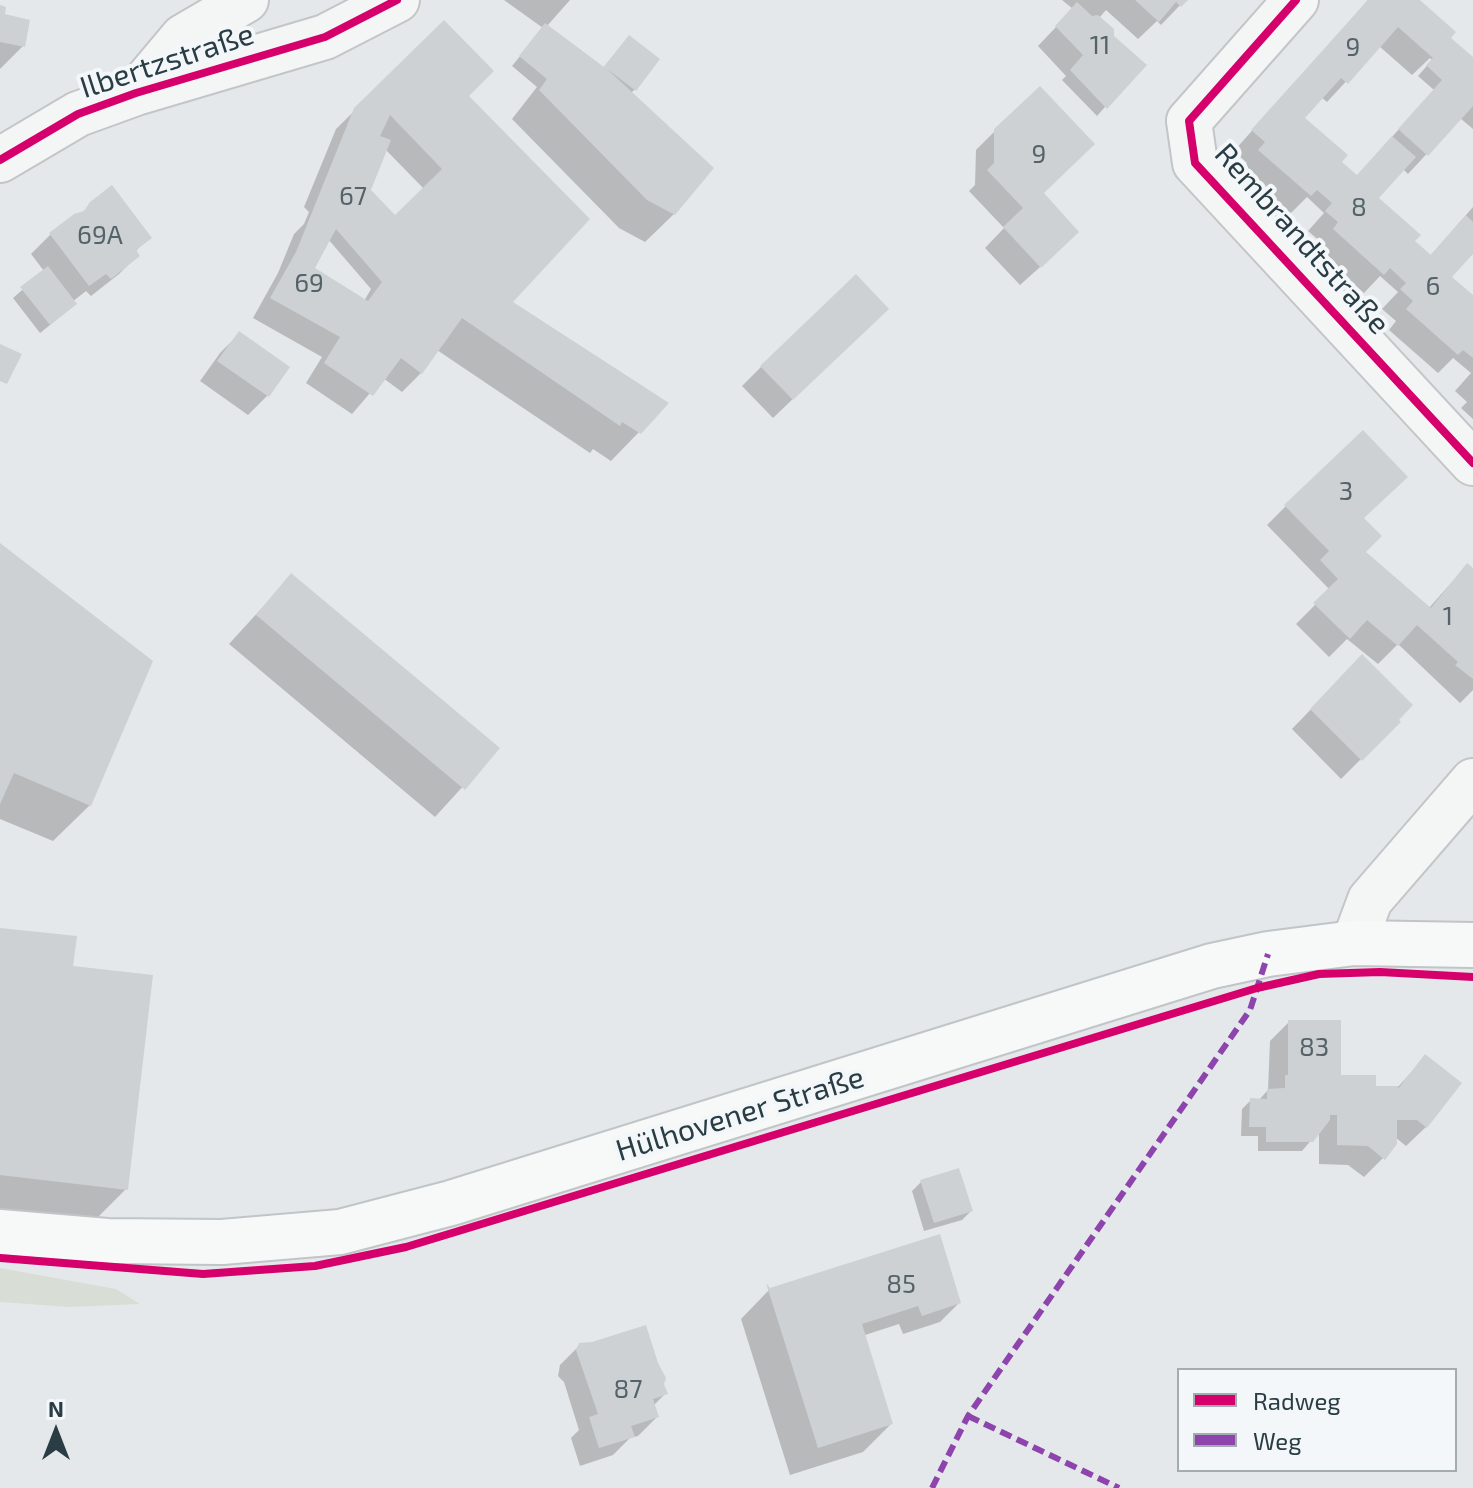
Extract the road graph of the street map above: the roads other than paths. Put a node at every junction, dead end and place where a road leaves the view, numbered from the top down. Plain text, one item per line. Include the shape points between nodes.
1 (246, 0) edge
2 (397, 0) edge
3 (1296, 0) edge
4 (136, 93) junction
5 (0, 160) edge
6 (1473, 463) edge
7 (1473, 781) edge
8 (1354, 943) junction
9 (1473, 945) edge
10 (0, 1232) edge

1 - 4 street via 183,37
2 - 4 street, Ilbertzstraße via 325,37
3 - 6 street, Rembrandtstraße via 1189,121 1195,163
4 - 5 street, Ilbertzstraße via 78,114
7 - 8 street via 1370,900
8 - 9 main road, Hülhovener Straße
8 - 10 main road, Hülhovener Straße via 1212,966 451,1203 340,1232 222,1242 107,1241

